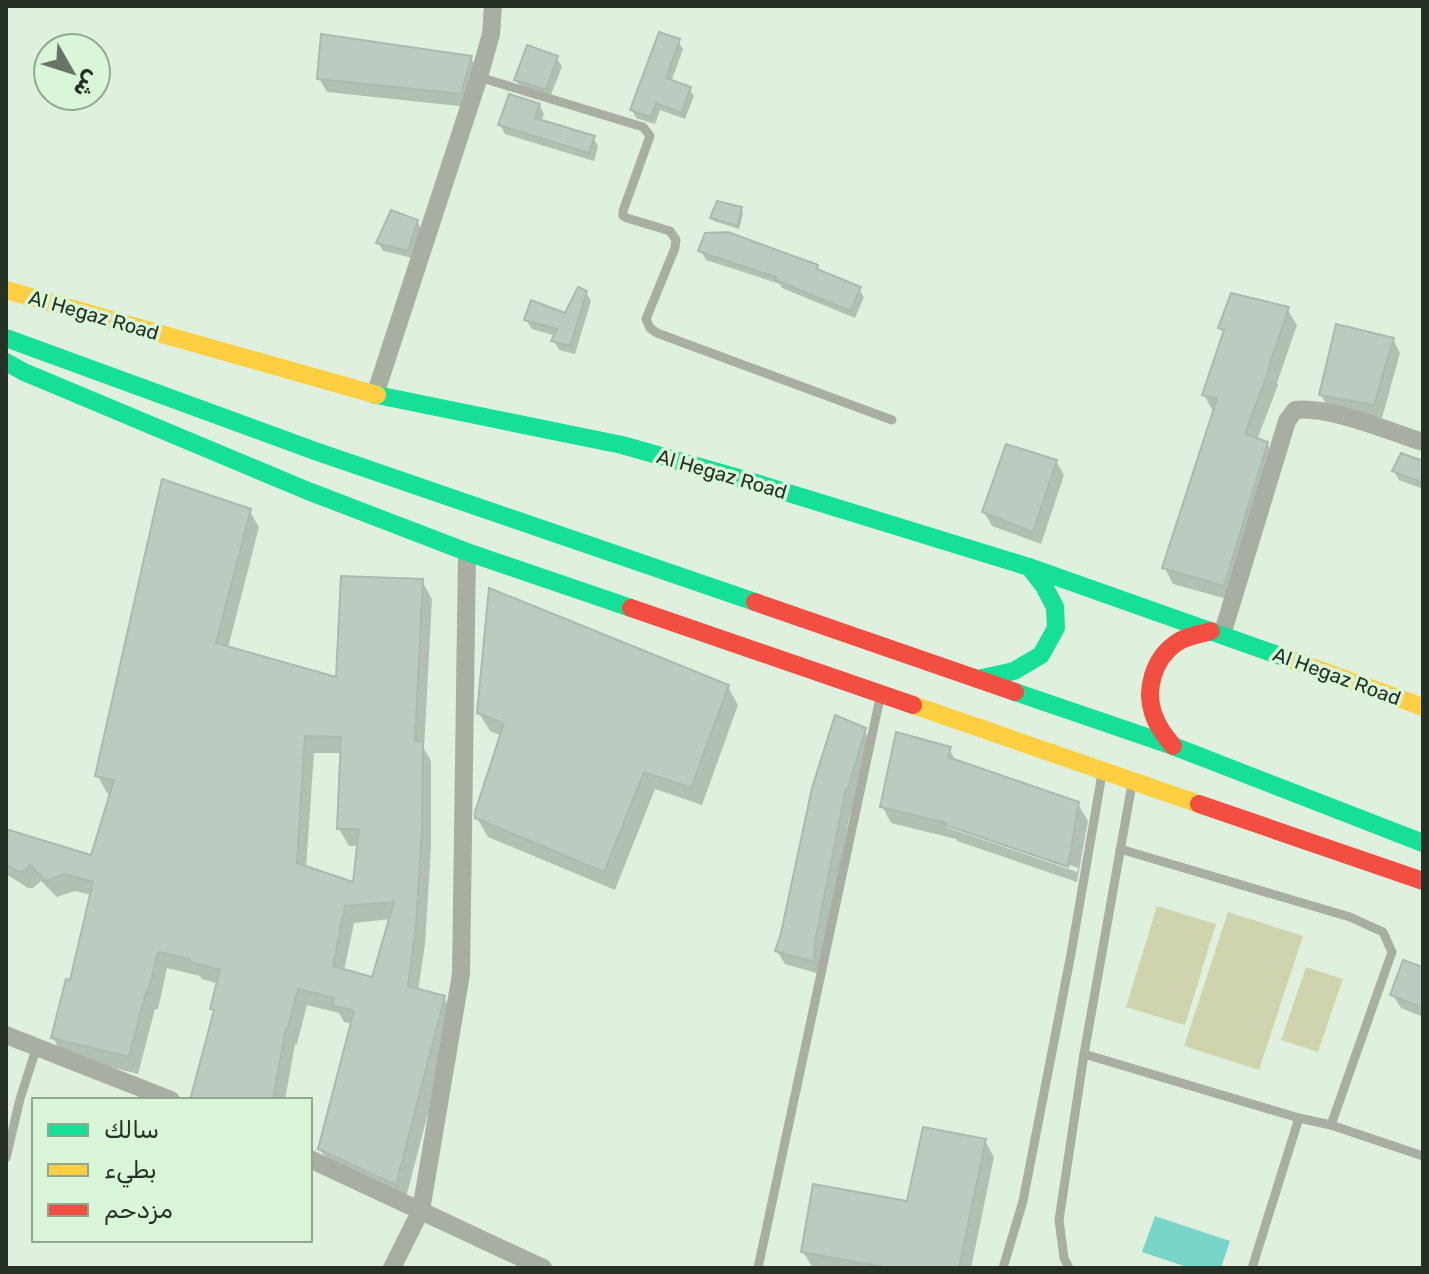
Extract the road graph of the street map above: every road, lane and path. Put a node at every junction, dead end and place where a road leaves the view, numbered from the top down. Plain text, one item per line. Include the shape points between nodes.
1 (493, 6) edge
2 (479, 77) junction
3 (6, 290) edge
4 (6, 338) edge
5 (6, 362) edge
6 (375, 395) junction
7 (892, 420) dead end
8 (1423, 442) edge
9 (467, 552) junction
10 (1029, 567) junction
11 (1216, 633) junction
12 (978, 679) junction
13 (881, 694) junction
14 (1423, 707) edge
15 (1173, 746) junction
16 (1103, 771) junction
17 (1132, 781) junction
18 (1423, 843) edge
19 (1120, 849) junction
20 (1423, 881) edge
21 (6, 1035) edge
22 (38, 1046) junction
23 (1084, 1054) junction
24 (166, 1098) edge
25 (1299, 1118) junction
26 (1331, 1125) junction
27 (1423, 1156) edge
28 (6, 1158) edge
29 (312, 1160) edge
30 (421, 1210) junction
31 (392, 1268) edge
32 (543, 1268) edge
33 (758, 1268) edge
34 (1003, 1268) edge
35 (1069, 1268) edge
36 (1252, 1268) edge

1 - 2 street
2 - 6 street
2 - 7 lane via 643,127 648,133 623,216 670,231 676,240 646,319 650,328
3 - 6 main road, Al Hegaz Road
4 - 12 main road via 315,451
5 - 9 main road via 308,491
6 - 10 main road, Al Hegaz Road via 622,445
8 - 11 street via 1337,415 1295,410
9 - 13 main road
9 - 30 street via 461,974
10 - 11 main road, Al Hegaz Road
10 - 12 main road via 1055,607 1056,628 1041,655 1014,671
11 - 14 main road, Al Hegaz Road
11 - 15 main road via 1176,642 1157,662 1149,700 1156,723
12 - 15 main road
13 - 16 main road
13 - 33 lane
15 - 18 main road
16 - 17 main road
16 - 34 lane via 1023,1201
17 - 19 lane
17 - 20 main road
19 - 23 lane
19 - 26 lane via 1350,917 1383,932 1392,952
21 - 22 street
22 - 24 street
22 - 28 lane
23 - 25 lane
23 - 35 lane via 1059,1220
25 - 26 lane
25 - 36 lane
26 - 27 lane
29 - 30 street
30 - 31 street
30 - 32 street

